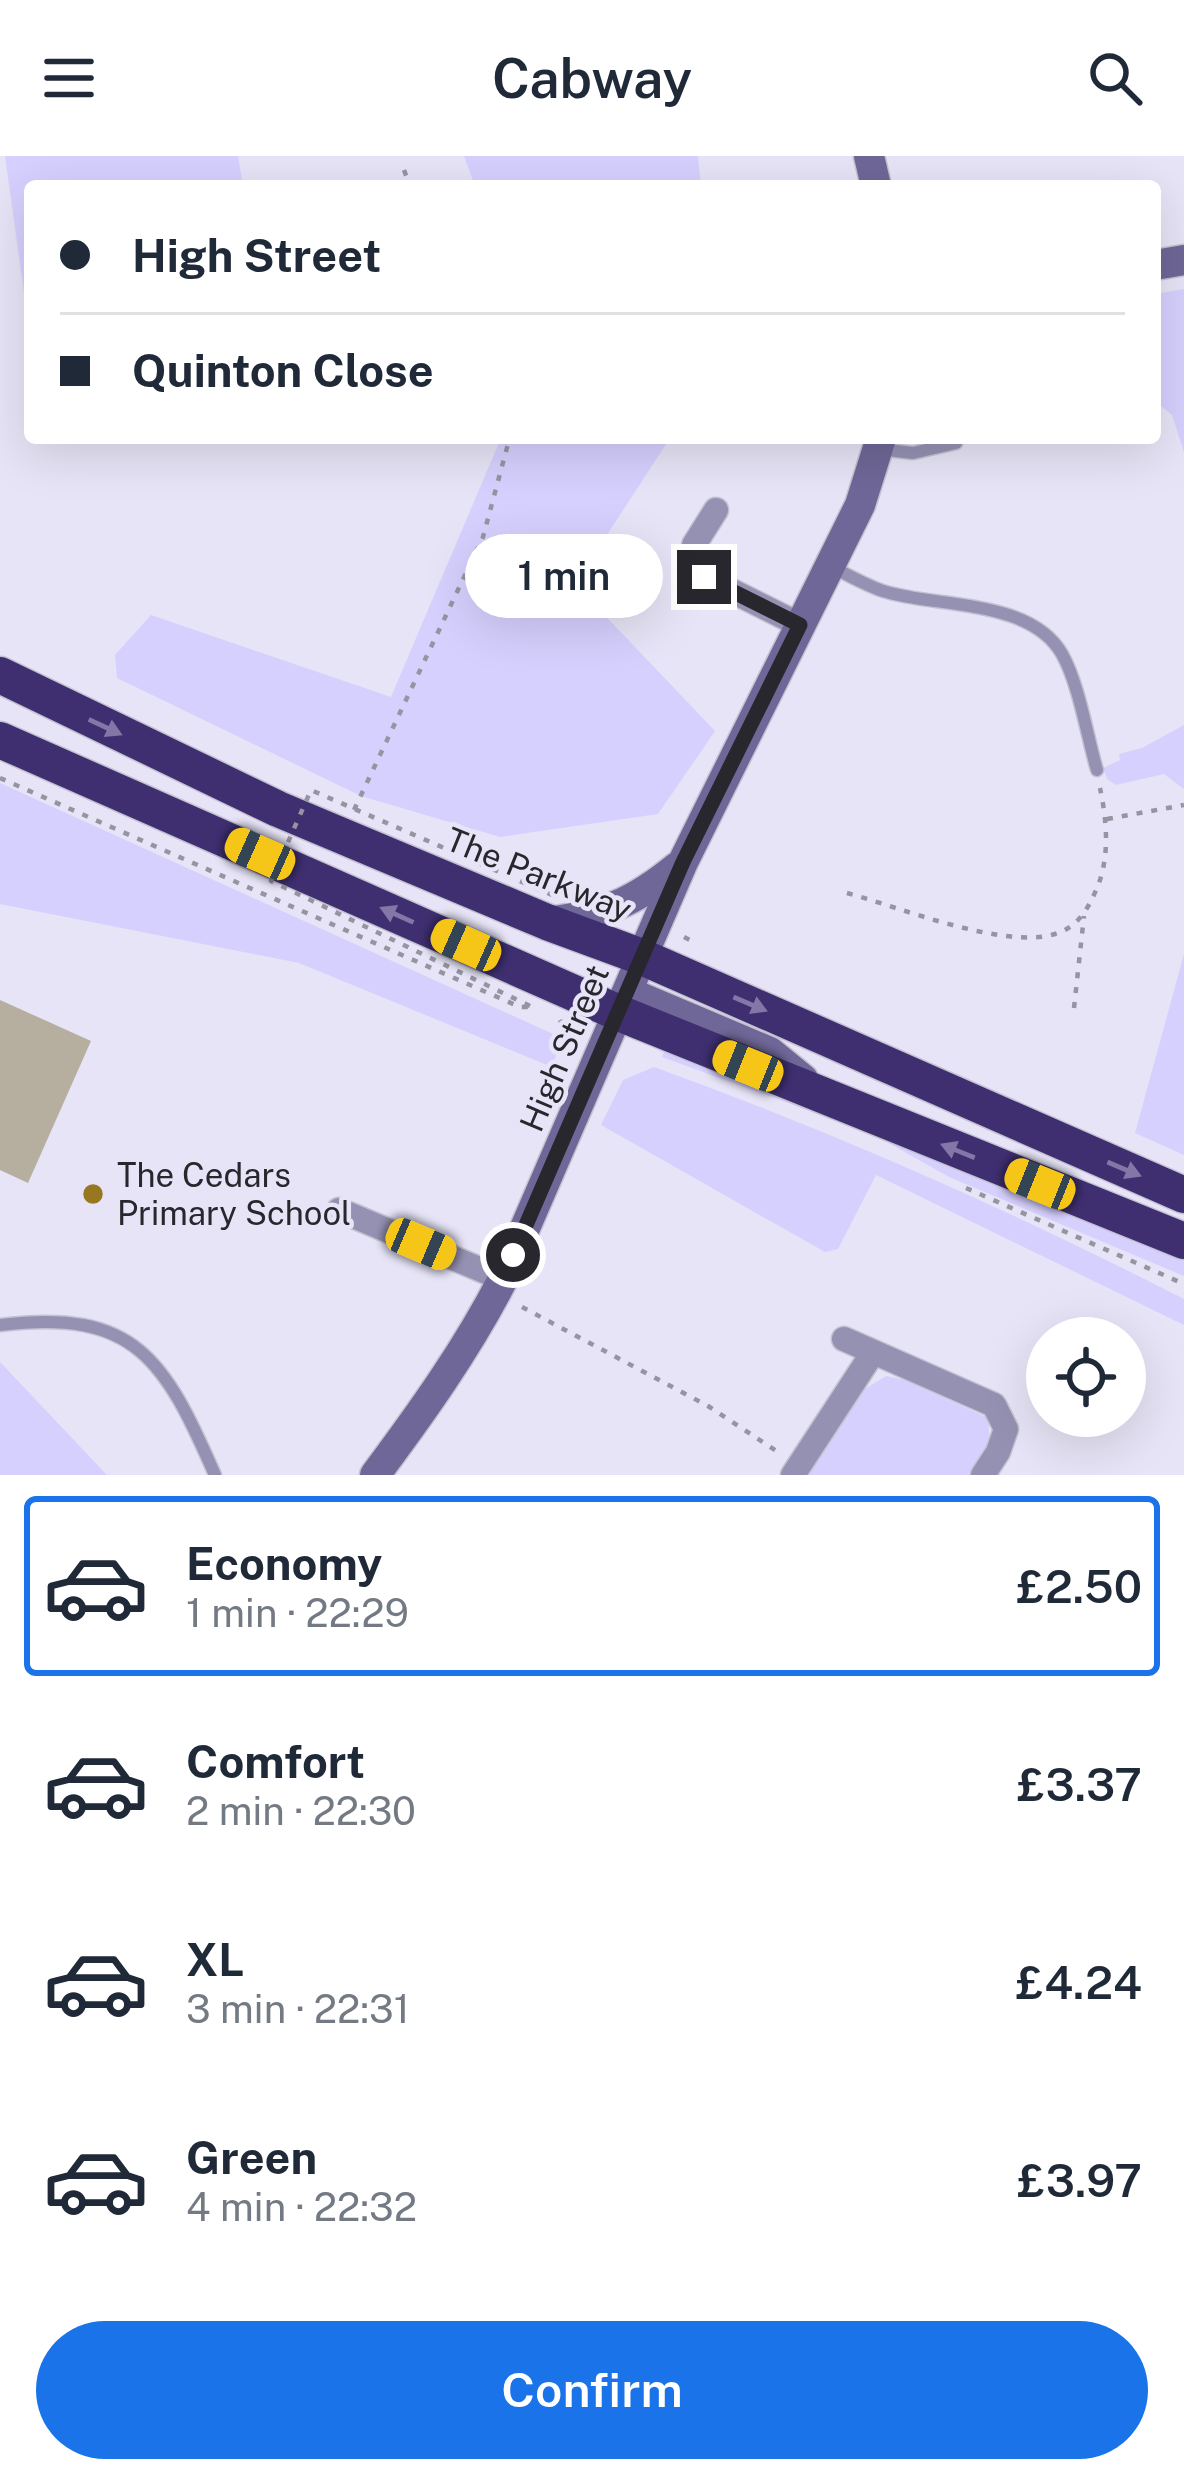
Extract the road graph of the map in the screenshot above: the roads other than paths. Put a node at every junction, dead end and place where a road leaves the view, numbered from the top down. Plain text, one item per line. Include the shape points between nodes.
1 (880, 444) edge
2 (952, 444) edge
3 (716, 510) dead end
4 (831, 567) junction
5 (800, 625) junction
6 (0, 675) edge
7 (0, 740) edge
8 (1097, 770) road end
9 (683, 862) junction
10 (549, 908) junction
11 (642, 957) junction
12 (624, 1002) junction
13 (1184, 1195) edge
14 (339, 1210) dead end
15 (1184, 1241) edge
16 (499, 1286) junction
17 (0, 1325) edge
18 (844, 1339) dead end
19 (872, 1354) junction
20 (796, 1470) edge
21 (215, 1475) edge
22 (375, 1475) edge
23 (982, 1475) edge

1 - 2 lane via 913,453
1 - 4 street, High Street
3 - 5 street via 692,563 704,577
4 - 5 street, High Street
4 - 8 lane via 884,592 974,605 1051,639 1064,657
5 - 9 street, High Street
6 -> 10 highway, The Parkway via 278,809
12 -> 7 highway
9 - 10 street via 627,904 580,918
9 - 11 street, High Street
10 - 11 highway, The Parkway
11 - 12 street, High Street
11 -> 13 highway, The Parkway
15 -> 12 highway via 826,1098
12 - 16 street, High Street
14 - 16 street
16 - 22 street, High Street
17 - 21 lane via 98,1325 148,1357 182,1400
18 - 19 street
19 - 20 street
19 - 23 street via 994,1405 1006,1429

